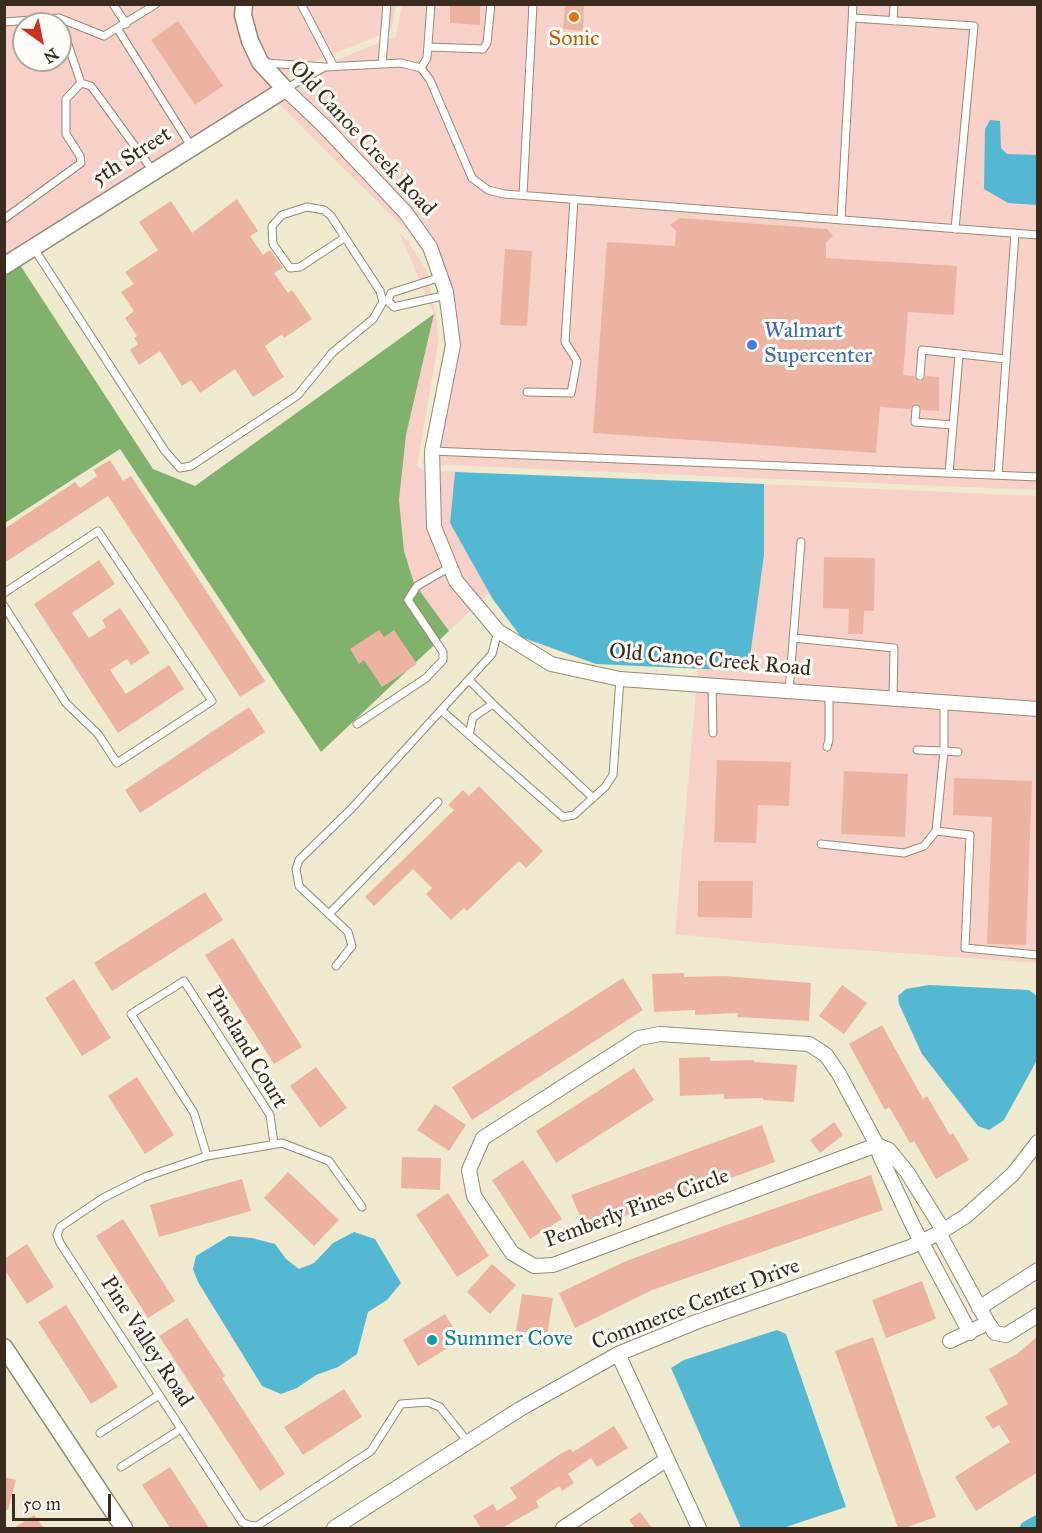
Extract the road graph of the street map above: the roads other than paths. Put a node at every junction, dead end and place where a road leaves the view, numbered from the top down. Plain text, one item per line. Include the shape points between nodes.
1 (113, 4) edge
2 (156, 4) edge
3 (244, 4) edge
4 (301, 4) edge
5 (387, 4) edge
6 (431, 4) edge
7 (492, 4) edge
8 (533, 4) edge
9 (853, 4) edge
10 (894, 4) edge
11 (853, 18) junction
12 (893, 21) junction
13 (72, 23) edge
14 (126, 24) junction
15 (117, 28) junction
16 (428, 46) junction
17 (72, 56) edge
18 (260, 62) junction
19 (382, 64) junction
20 (329, 66) junction
21 (421, 68) junction
22 (81, 83) junction
23 (285, 89) junction
24 (191, 146) junction
25 (153, 171) junction
26 (523, 195) junction
27 (574, 199) junction
28 (4, 219) edge
29 (841, 220) junction
30 (955, 228) junction
31 (1016, 233) junction
32 (1038, 235) edge
33 (344, 238) junction
34 (33, 247) junction
35 (4, 266) edge
36 (441, 277) junction
37 (447, 296) junction
38 (385, 302) junction
39 (959, 355) junction
40 (1006, 359) junction
41 (920, 376) dead end
42 (528, 392) dead end
43 (916, 410) dead end
44 (953, 425) junction
45 (432, 451) junction
46 (949, 473) junction
47 (998, 475) junction
48 (1038, 477) edge
49 (801, 542) dead end
50 (450, 567) junction
51 (4, 593) edge
52 (4, 606) edge
53 (498, 630) junction
54 (793, 638) junction
55 (469, 680) junction
56 (620, 680) junction
57 (712, 685) junction
58 (789, 691) junction
59 (829, 693) junction
60 (893, 698) junction
61 (944, 701) junction
62 (493, 704) junction
63 (1038, 709) edge
64 (441, 710) junction
65 (357, 724) dead end
66 (713, 733) dead end
67 (469, 735) junction
68 (827, 747) dead end
69 (917, 750) dead end
70 (944, 751) junction
71 (958, 752) dead end
72 (593, 798) junction
73 (438, 802) dead end
74 (936, 831) junction
75 (822, 844) dead end
76 (329, 914) junction
77 (1038, 955) edge
78 (336, 966) dead end
79 (1038, 1142) edge
80 (274, 1143) junction
81 (877, 1144) junction
82 (207, 1156) junction
83 (362, 1207) dead end
84 (941, 1231) junction
85 (922, 1242) junction
86 (1038, 1270) edge
87 (979, 1308) junction
88 (1038, 1315) edge
89 (988, 1323) junction
90 (970, 1333) junction
91 (950, 1341) dead end
92 (4, 1347) edge
93 (618, 1354) junction
94 (159, 1395) junction
95 (181, 1429) junction
96 (100, 1432) dead end
97 (468, 1442) junction
98 (666, 1460) junction
99 (121, 1467) dead end
100 (124, 1528) edge
101 (334, 1528) edge
102 (563, 1528) edge
103 (699, 1528) edge

1 - 14 lane
2 - 14 lane
3 - 18 street, Old Canoe Creek Road via 243,15
4 - 20 lane
5 - 19 lane
6 - 16 lane
7 - 16 lane via 483,49
8 - 26 lane
9 - 11 lane
10 - 12 lane
11 - 12 lane
11 - 29 lane
12 - 30 lane via 974,26
13 - 15 lane via 104,36
14 - 15 lane
15 - 24 lane
16 - 21 lane
17 - 22 lane
18 - 20 lane
18 - 23 street, Old Canoe Creek Road
19 - 20 lane
19 - 21 lane
20 - 23 lane
21 - 26 lane via 430,80 472,178 488,190
22 - 25 lane via 91,86
22 - 28 lane via 66,99 66,134 81,163
23 - 24 street, 5th Street
23 - 36 street, Old Canoe Creek Road via 406,213 430,247
24 - 25 street, 5th Street
25 - 34 street, 5th Street
26 - 27 lane
27 - 29 lane
27 - 42 lane via 565,342 577,361 571,393
29 - 30 lane
30 - 31 lane
31 - 32 lane
31 - 40 lane
33 - 33 lane via 331,216 318,208 282,214 272,226 273,244 290,267 300,267
33 - 38 lane
34 - 35 street, 5th Street
34 - 38 lane via 165,451 180,468 191,466 298,395 332,353 373,319
36 - 37 street, Old Canoe Creek Road
36 - 38 lane via 391,293
37 - 38 lane via 394,307
37 - 45 street, Old Canoe Creek Road via 453,345
39 - 40 lane
39 - 41 lane via 922,350
39 - 44 lane
40 - 47 lane
43 - 44 lane via 915,422
44 - 46 lane
45 - 46 lane
45 - 50 street, Old Canoe Creek Road via 434,527
46 - 47 lane
47 - 48 lane
49 - 54 lane
50 - 53 street, Old Canoe Creek Road via 456,581
50 - 65 lane via 417,586 408,600 443,652 443,660 426,678
51 - 52 lane via 98,531 212,701 117,764 98,734 66,703
53 - 55 lane via 492,654
53 - 56 street, Old Canoe Creek Road via 551,664
54 - 58 lane
54 - 60 lane via 894,648
55 - 62 lane
55 - 64 lane
56 - 57 street, Old Canoe Creek Road
56 - 72 lane via 613,775
57 - 58 street, Old Canoe Creek Road
57 - 66 lane
58 - 59 street, Old Canoe Creek Road
59 - 60 street, Old Canoe Creek Road
59 - 68 lane
60 - 61 street, Old Canoe Creek Road
61 - 63 street, Old Canoe Creek Road
61 - 70 lane
62 - 67 lane via 473,717
62 - 72 lane
64 - 67 lane
64 - 76 lane via 299,860 299,886
67 - 72 lane via 563,817 574,815
69 - 70 lane
70 - 71 lane
70 - 74 lane
73 - 76 lane
74 - 75 lane via 924,846 904,853
74 - 77 lane via 970,835 965,948
76 - 78 lane via 348,932 352,946
79 - 84 street, Commerce Center Drive via 1013,1174 966,1216
80 - 82 lane, Pine Valley Road
80 - 82 lane, Pineland Court via 270,1115 184,981 131,1014 194,1113
80 - 83 lane, Pine Valley Road via 299,1148 329,1161
81 - 81 street, Pemberly Pines Circle via 826,1055 808,1044 660,1034 639,1038 483,1138 469,1170 474,1196 512,1252 534,1266 553,1265
81 - 84 street, Pemberly Pines Circle via 889,1150 907,1172
81 - 85 street, Pemberly Pines Circle
82 - 94 lane, Pine Valley Road via 145,1177 104,1198 60,1227 57,1235
84 - 85 street, Commerce Center Drive
84 - 87 street, Pemberly Pines Circle
85 - 90 street, Pemberly Pines Circle
85 - 93 street, Commerce Center Drive via 696,1322
86 - 87 street
87 - 89 street, Pemberly Pines Circle
88 - 89 street via 1006,1335 995,1333
89 - 90 street
90 - 91 street
92 - 100 street
93 - 97 street, Commerce Center Drive
93 - 98 street
94 - 95 lane, Pine Valley Road
94 - 96 lane
95 - 97 lane, Pine Valley Road via 242,1522 257,1526 371,1451 401,1404 428,1402 440,1407
95 - 99 lane
97 - 101 street, Commerce Center Drive
98 - 102 street
98 - 103 street

